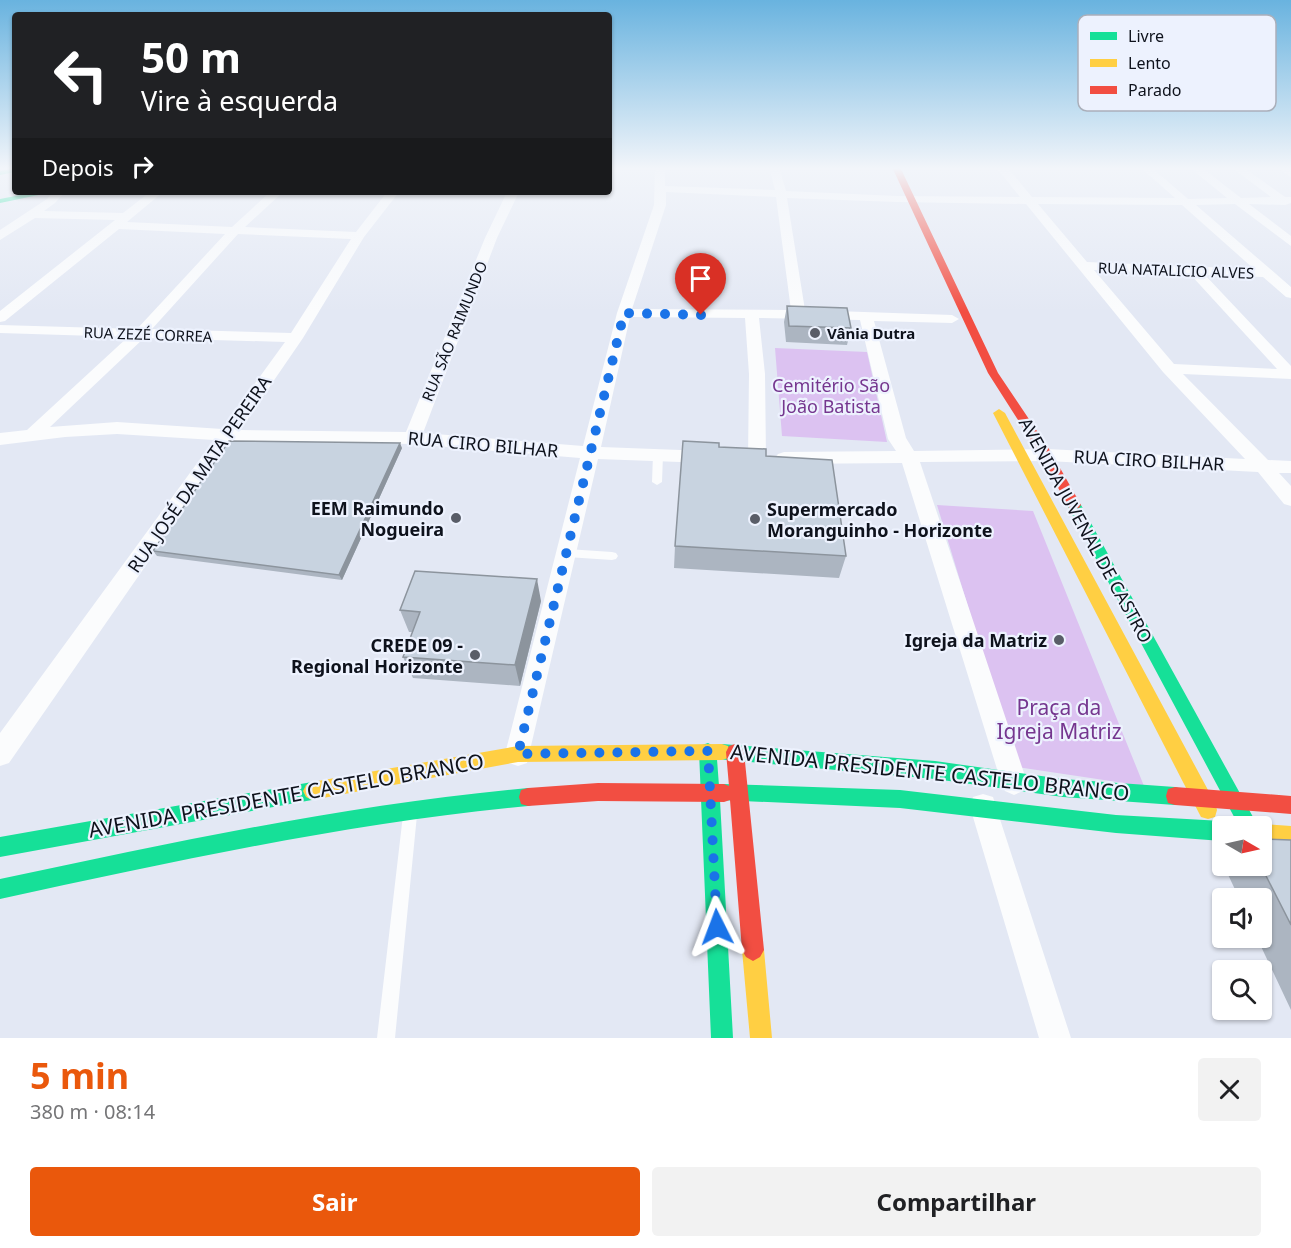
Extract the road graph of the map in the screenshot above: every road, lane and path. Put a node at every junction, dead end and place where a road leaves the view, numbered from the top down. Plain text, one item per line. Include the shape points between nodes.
1 (29, 215) edge
2 (49, 215) edge
3 (126, 215) edge
4 (251, 215) edge
5 (375, 215) edge
6 (502, 215) edge
7 (657, 215) edge
8 (784, 215) edge
9 (911, 215) edge
10 (912, 215) edge
11 (1041, 215) edge
12 (1202, 215) edge
13 (1256, 215) edge
14 (119, 221) junction
15 (234, 231) junction
16 (0, 236) edge
17 (359, 236) junction
18 (1291, 242) edge
19 (1085, 266) junction
20 (1194, 270) junction
21 (1267, 273) junction
22 (1291, 294) edge
23 (624, 313) junction
24 (799, 314) junction
25 (752, 315) junction
26 (866, 317) junction
27 (0, 318) edge
28 (952, 319) junction
29 (0, 329) edge
30 (140, 334) junction
31 (296, 338) junction
32 (1169, 369) junction
33 (1291, 374) edge
34 (33, 434) junction
35 (226, 435) junction
36 (412, 438) junction
37 (0, 439) edge
38 (591, 453) junction
39 (1047, 454) junction
40 (658, 455) junction
41 (1023, 455) junction
42 (757, 458) junction
43 (910, 458) junction
44 (1264, 467) junction
45 (1291, 467) edge
46 (657, 482) dead end
47 (1291, 499) edge
48 (567, 553) junction
49 (612, 556) dead end
50 (708, 751) junction
51 (735, 752) junction
52 (0, 754) edge
53 (518, 754) junction
54 (1014, 782) junction
55 (739, 793) junction
56 (710, 794) junction
57 (1202, 798) junction
58 (1234, 800) junction
59 (1291, 805) edge
60 (983, 807) junction
61 (410, 809) junction
62 (1212, 816) edge
63 (1243, 816) edge
64 (1212, 830) edge
65 (1272, 835) edge
66 (1291, 836) edge
67 (0, 847) edge
68 (0, 889) edge
69 (386, 1038) edge
70 (722, 1038) edge
71 (761, 1038) edge
72 (1055, 1038) edge

1 - 16 street
2 - 14 street
3 - 14 street
4 - 15 street
5 - 17 street, RUA JOSÉ DA MATA PEREIRA
6 - 36 street, RUA SÃO RAIMUNDO
7 - 23 street
8 - 24 street
9 - 28 main road, AVENIDA JUVENAL DE CASTRO
10 - 39 main road, AVENIDA JUVENAL DE CASTRO via 993,373
11 - 19 street
12 - 21 street
13 - 18 street
14 - 15 street
14 - 27 street
15 - 17 street
15 - 30 street
17 - 31 street, RUA JOSÉ DA MATA PEREIRA
19 - 20 street, RUA NATALICIO ALVES
19 - 32 street
20 - 21 street, RUA NATALICIO ALVES
20 - 33 street
21 - 22 street
23 - 25 street
23 - 38 street
24 - 25 street
24 - 26 street
25 - 42 street
26 - 28 street
26 - 43 street via 897,439
28 - 41 main road, AVENIDA JUVENAL DE CASTRO
29 - 30 street, RUA ZEZÉ CORREA
30 - 31 street, RUA ZEZÉ CORREA
30 - 34 street
31 - 35 street, RUA JOSÉ DA MATA PEREIRA
32 - 33 street
32 - 44 street
34 - 35 street, RUA CIRO BILHAR via 117,428
34 - 37 street, RUA CIRO BILHAR
35 - 36 street, RUA CIRO BILHAR
35 - 52 street, RUA JOSÉ DA MATA PEREIRA
36 - 38 street, RUA CIRO BILHAR
38 - 40 street, RUA CIRO BILHAR
38 - 48 street
39 - 41 street, RUA CIRO BILHAR
39 - 44 street, RUA CIRO BILHAR
39 - 58 main road, AVENIDA JUVENAL DE CASTRO
40 - 42 street, RUA CIRO BILHAR
40 - 46 lane
41 - 43 street, RUA CIRO BILHAR
41 - 57 main road, AVENIDA JUVENAL DE CASTRO
42 - 43 street, RUA CIRO BILHAR
43 - 54 street
44 - 45 street, RUA CIRO BILHAR
44 - 47 street
48 - 49 lane
48 - 53 street
50 - 51 main road, AVENIDA PRESIDENTE CASTELO BRANCO
50 - 53 main road, AVENIDA PRESIDENTE CASTELO BRANCO
50 - 56 main road
51 - 54 main road, AVENIDA PRESIDENTE CASTELO BRANCO
51 - 55 main road
53 - 67 main road, AVENIDA PRESIDENTE CASTELO BRANCO via 46,843
54 - 57 main road, AVENIDA PRESIDENTE CASTELO BRANCO
55 - 56 main road, AVENIDA PRESIDENTE CASTELO BRANCO
55 - 60 main road, AVENIDA PRESIDENTE CASTELO BRANCO
55 - 71 main road
56 - 61 main road, AVENIDA PRESIDENTE CASTELO BRANCO via 598,792
56 - 70 main road
57 - 58 main road, AVENIDA PRESIDENTE CASTELO BRANCO
57 - 62 main road, AVENIDA JUVENAL DE CASTRO
58 - 59 main road, AVENIDA PRESIDENTE CASTELO BRANCO
58 - 63 main road, AVENIDA JUVENAL DE CASTRO
60 - 64 main road, AVENIDA PRESIDENTE CASTELO BRANCO via 1116,824
60 - 72 street
61 - 68 main road, AVENIDA PRESIDENTE CASTELO BRANCO via 35,876
61 - 69 lane
65 - 66 main road

